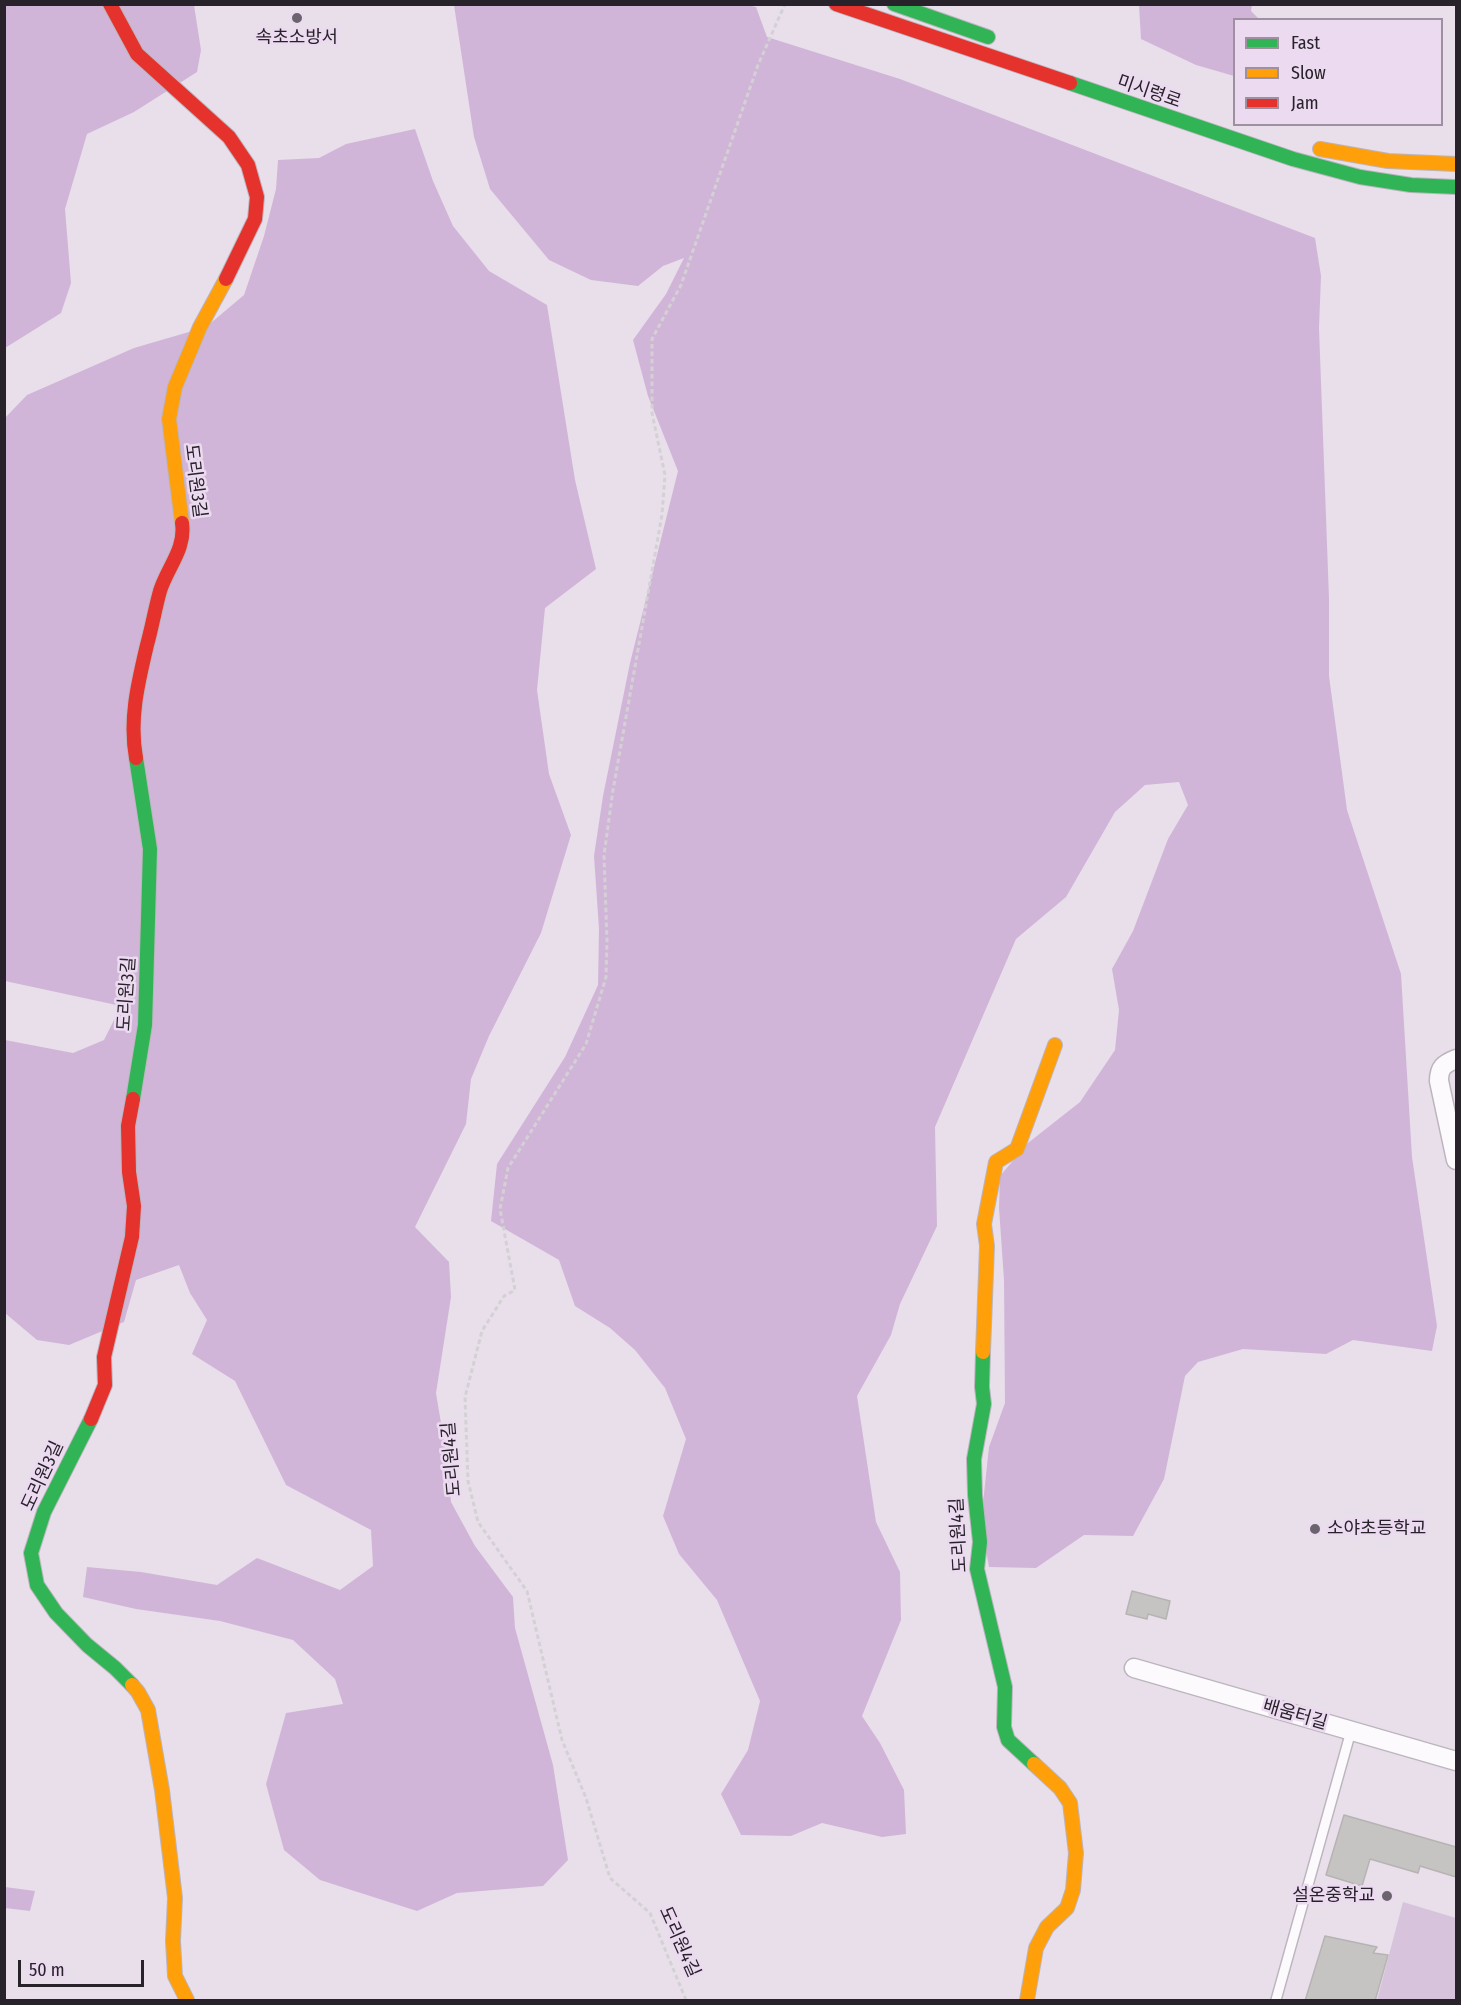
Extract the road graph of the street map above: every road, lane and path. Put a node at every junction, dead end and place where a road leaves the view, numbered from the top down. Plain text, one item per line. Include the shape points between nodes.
1 (110, 4) edge
2 (785, 4) edge
3 (836, 4) edge
4 (894, 4) edge
5 (1006, 44) dead end
6 (1306, 145) dead end
7 (1456, 164) edge
8 (1456, 186) edge
9 (1054, 1045) dead end
10 (1456, 1059) edge
11 (1456, 1160) edge
12 (1134, 1668) dead end
13 (1350, 1731) junction
14 (1456, 1761) edge
15 (187, 2001) edge
16 (686, 2001) edge
17 (1027, 2001) edge
18 (1276, 2001) edge

1 - 15 street, 도리원3길 via 137,54 229,137 248,165 257,196 255,219 200,327 175,387 169,419 184,535 160,589 133,717 150,849 146,1025 128,1126 134,1206 132,1237 104,1357 105,1385 44,1512 31,1553 37,1585 56,1614 138,1692 148,1710 175,1898 175,1976
2 - 16 path, 도리원4길 via 758,65 681,285 652,339 652,413 665,475 662,515 604,855 606,977 586,1044 508,1168 500,1209 515,1290 504,1296 482,1331 465,1397 468,1481 478,1522 527,1591 562,1740 586,1798 610,1878 650,1913
3 - 8 street, 미시령로 via 1293,159 1360,177 1411,185
4 - 5 street
6 - 7 street via 1359,158
9 - 17 street, 도리원4길 via 1017,1149 996,1162 984,1224 984,1404 974,1459 980,1542 977,1569 1005,1687 1004,1727 1008,1740 1060,1788 1070,1803 1076,1852 1067,1908 1047,1927 1036,1948
10 - 11 street via 1439,1071
12 - 13 street, 배움터길
13 - 14 street, 배움터길
13 - 18 lane

